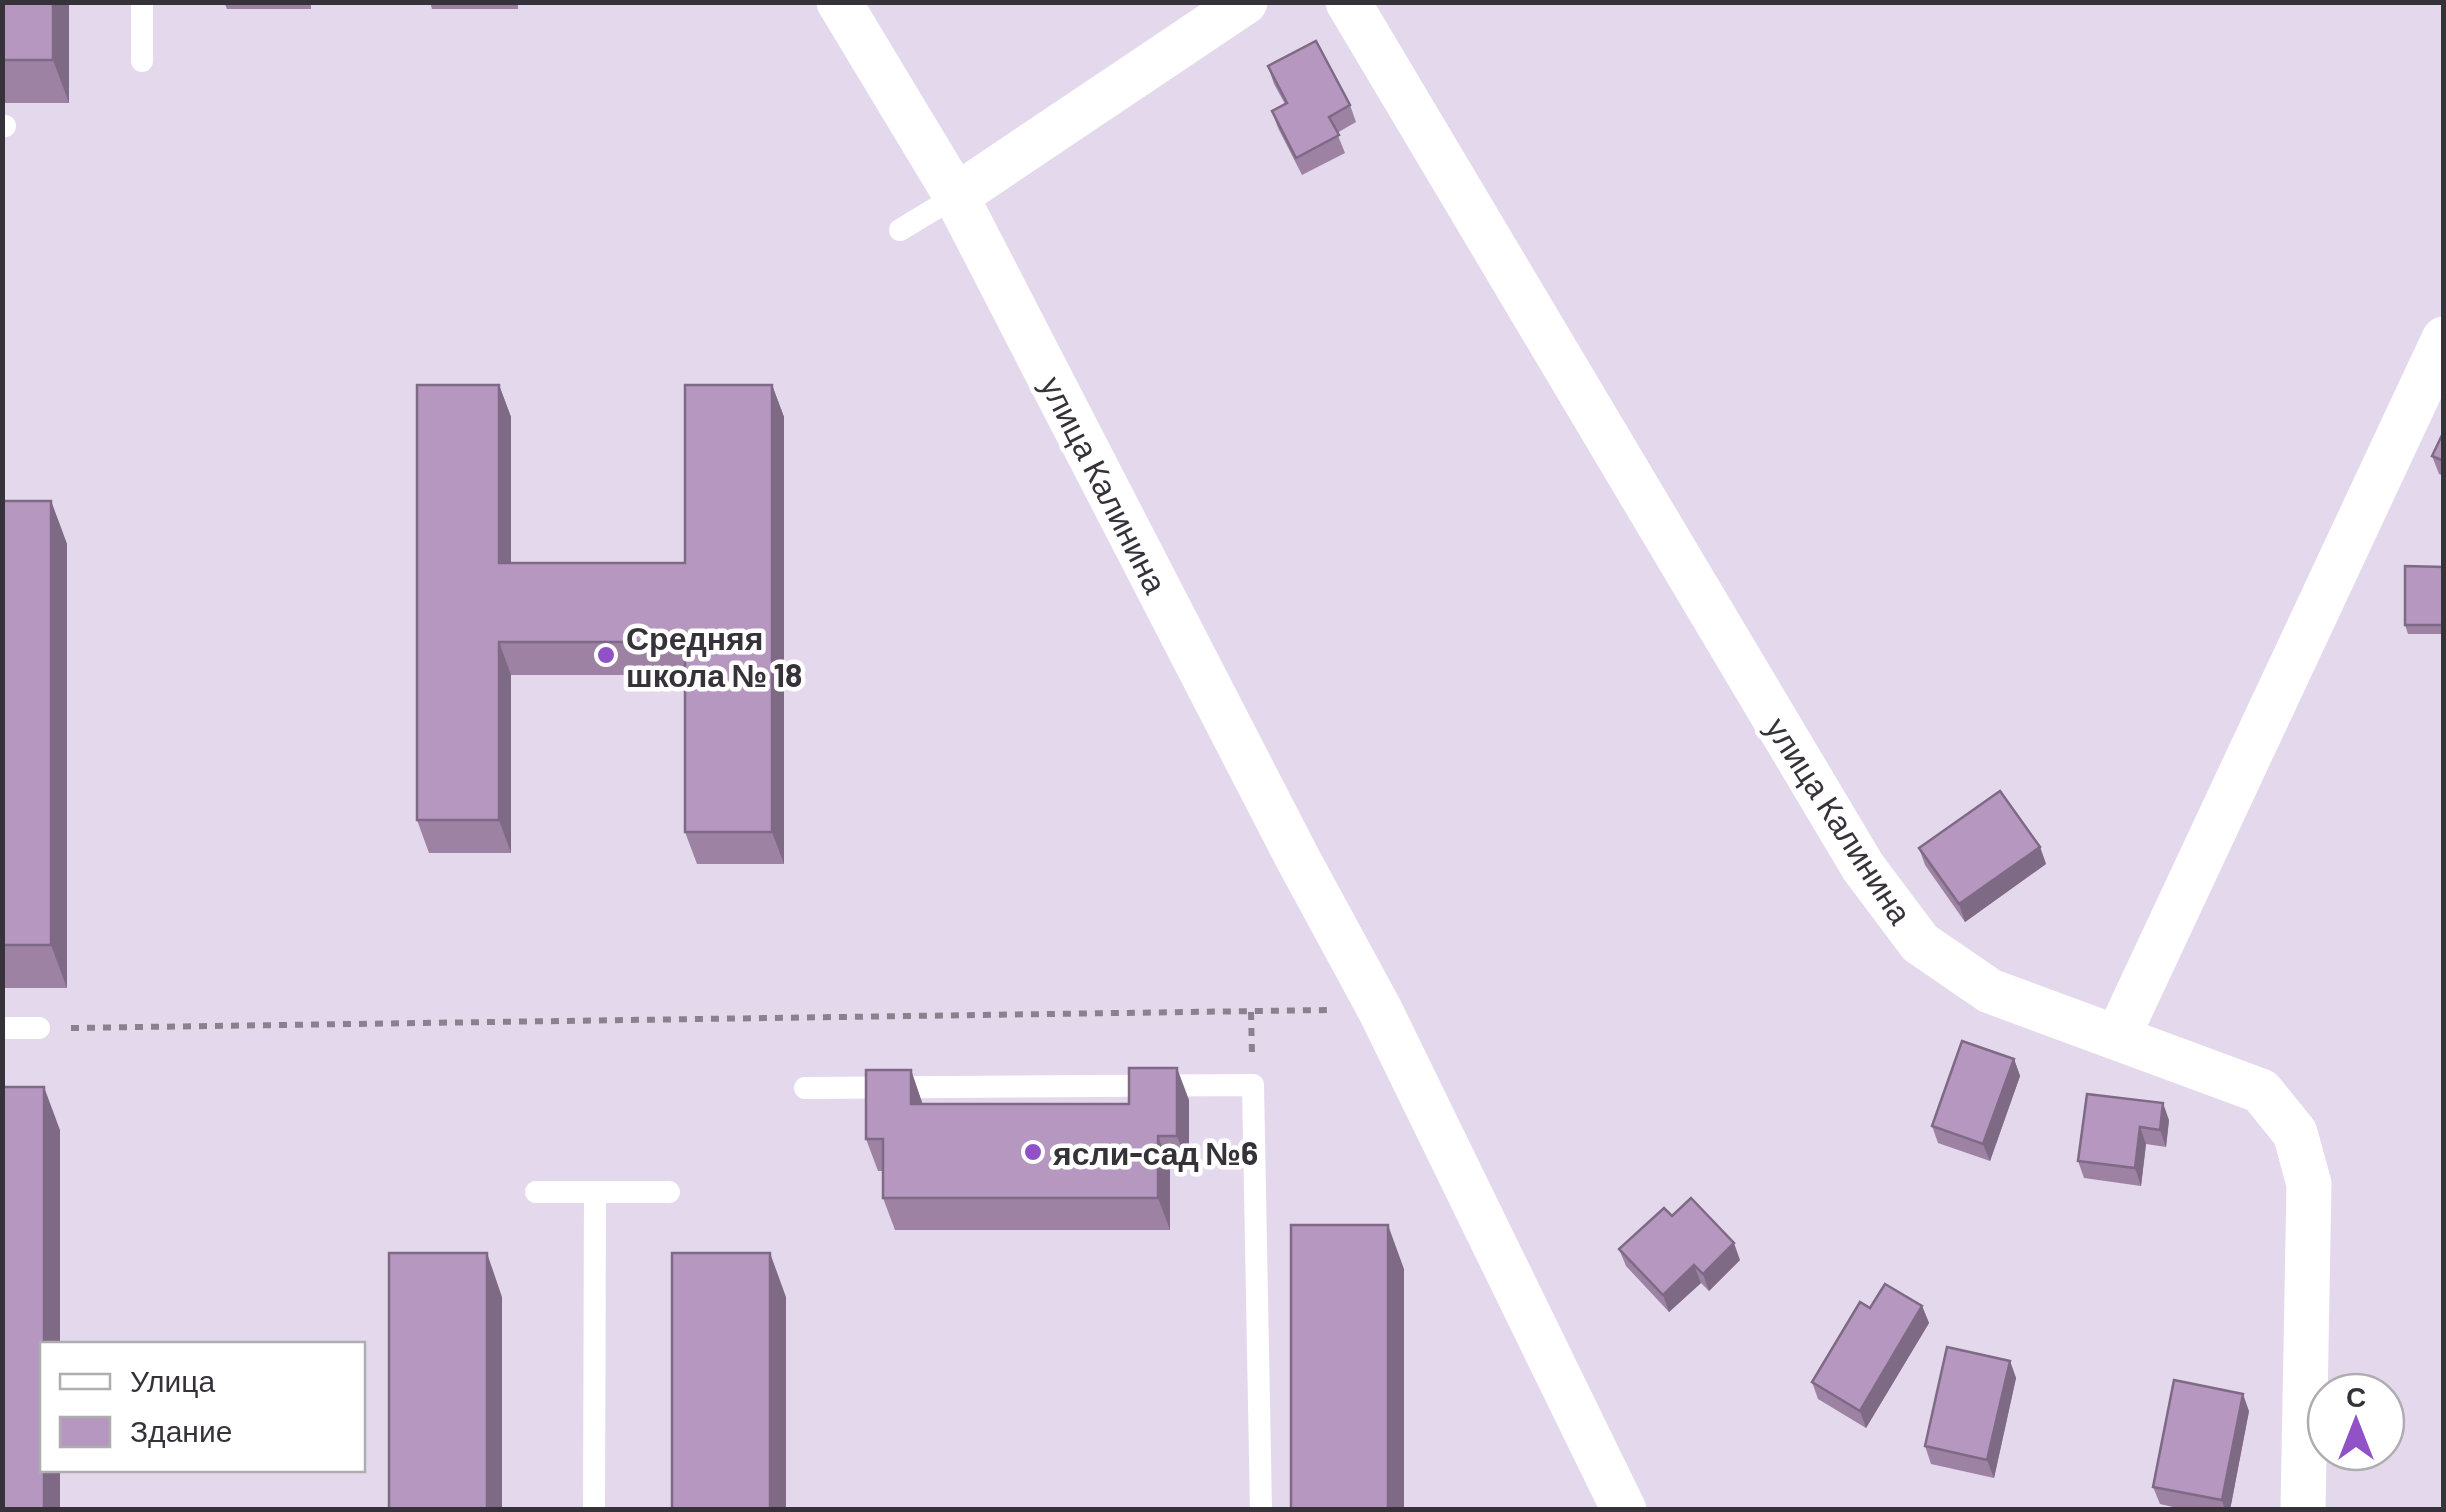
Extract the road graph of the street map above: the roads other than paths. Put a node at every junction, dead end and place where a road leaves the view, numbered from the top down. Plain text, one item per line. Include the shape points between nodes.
1 (142, 2) edge
2 (839, 2) edge
3 (1245, 2) edge
4 (1348, 2) edge
5 (142, 60) dead end
6 (956, 196) junction
7 (900, 230) dead end
8 (2444, 339) edge
9 (2, 1028) edge
10 (40, 1028) road end
11 (2118, 1036) junction
12 (806, 1088) dead end
13 (536, 1192) dead end
14 (594, 1192) junction
15 (669, 1192) dead end
16 (594, 1510) edge
17 (1261, 1510) edge
18 (1624, 1510) edge
19 (2304, 1510) edge

1 - 5 lane
2 - 6 street, улица Калинина
3 - 6 street
4 - 11 street, улица Калинина via 1863,867 1920,943 1990,991
6 - 7 lane
6 - 18 street, улица Калинина via 1380,1010
8 - 11 street
9 - 10 lane
11 - 19 street, улица Калинина via 2261,1090 2295,1133 2309,1184
12 - 17 lane via 1253,1086
13 - 14 lane
14 - 15 lane
14 - 16 lane

